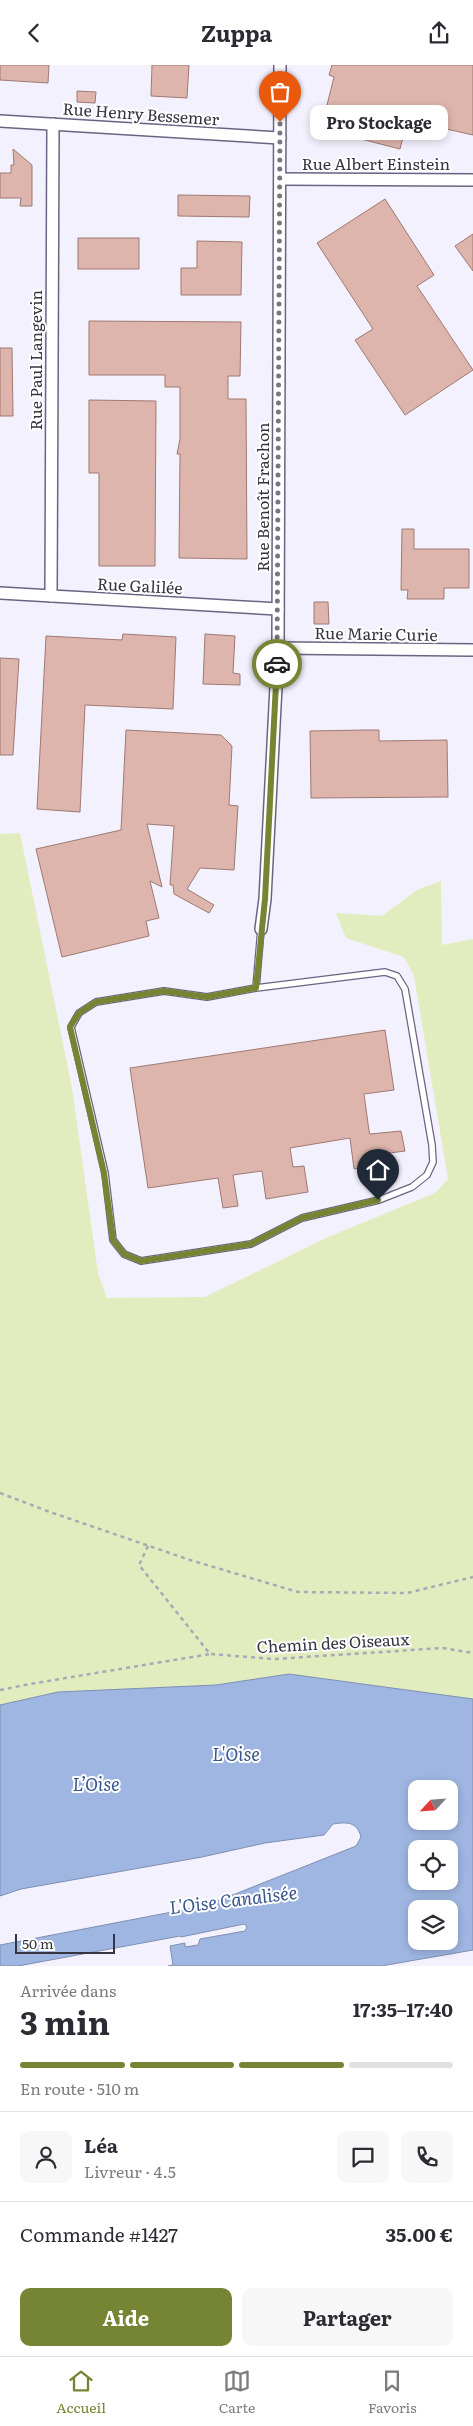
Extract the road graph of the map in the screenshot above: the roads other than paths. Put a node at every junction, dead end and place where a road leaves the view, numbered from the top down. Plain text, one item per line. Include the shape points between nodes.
1 (280, 65) edge
2 (0, 121) edge
3 (53, 124) junction
4 (280, 138) junction
5 (280, 179) junction
6 (473, 180) edge
7 (0, 593) edge
8 (51, 596) junction
9 (278, 609) junction
10 (278, 648) junction
11 (473, 650) edge
12 (261, 929) joint
13 (256, 988) junction

1 - 4 street, Rue Benoît Frachon
2 - 3 street, Rue Henry Bessemer
3 - 4 street, Rue Henry Bessemer
3 - 8 street, Rue Paul Langevin
4 - 5 street, Rue Benoît Frachon
5 - 6 street, Rue Albert Einstein
5 - 9 street, Rue Benoît Frachon
7 - 8 street, Rue Galilée
8 - 9 street, Rue Galilée
9 - 10 street, Rue Benoît Frachon
10 - 11 street, Rue Marie Curie
10 - 12 street, Rue Benoît Frachon
12 - 13 lane
13 - 13 lane via 385,972 397,976 405,989 432,1145 428,1175 412,1187 378,1200 302,1218 251,1244 141,1261 124,1254 113,1240 104,1173 70,1027 79,1013 96,1002 164,991 207,997

